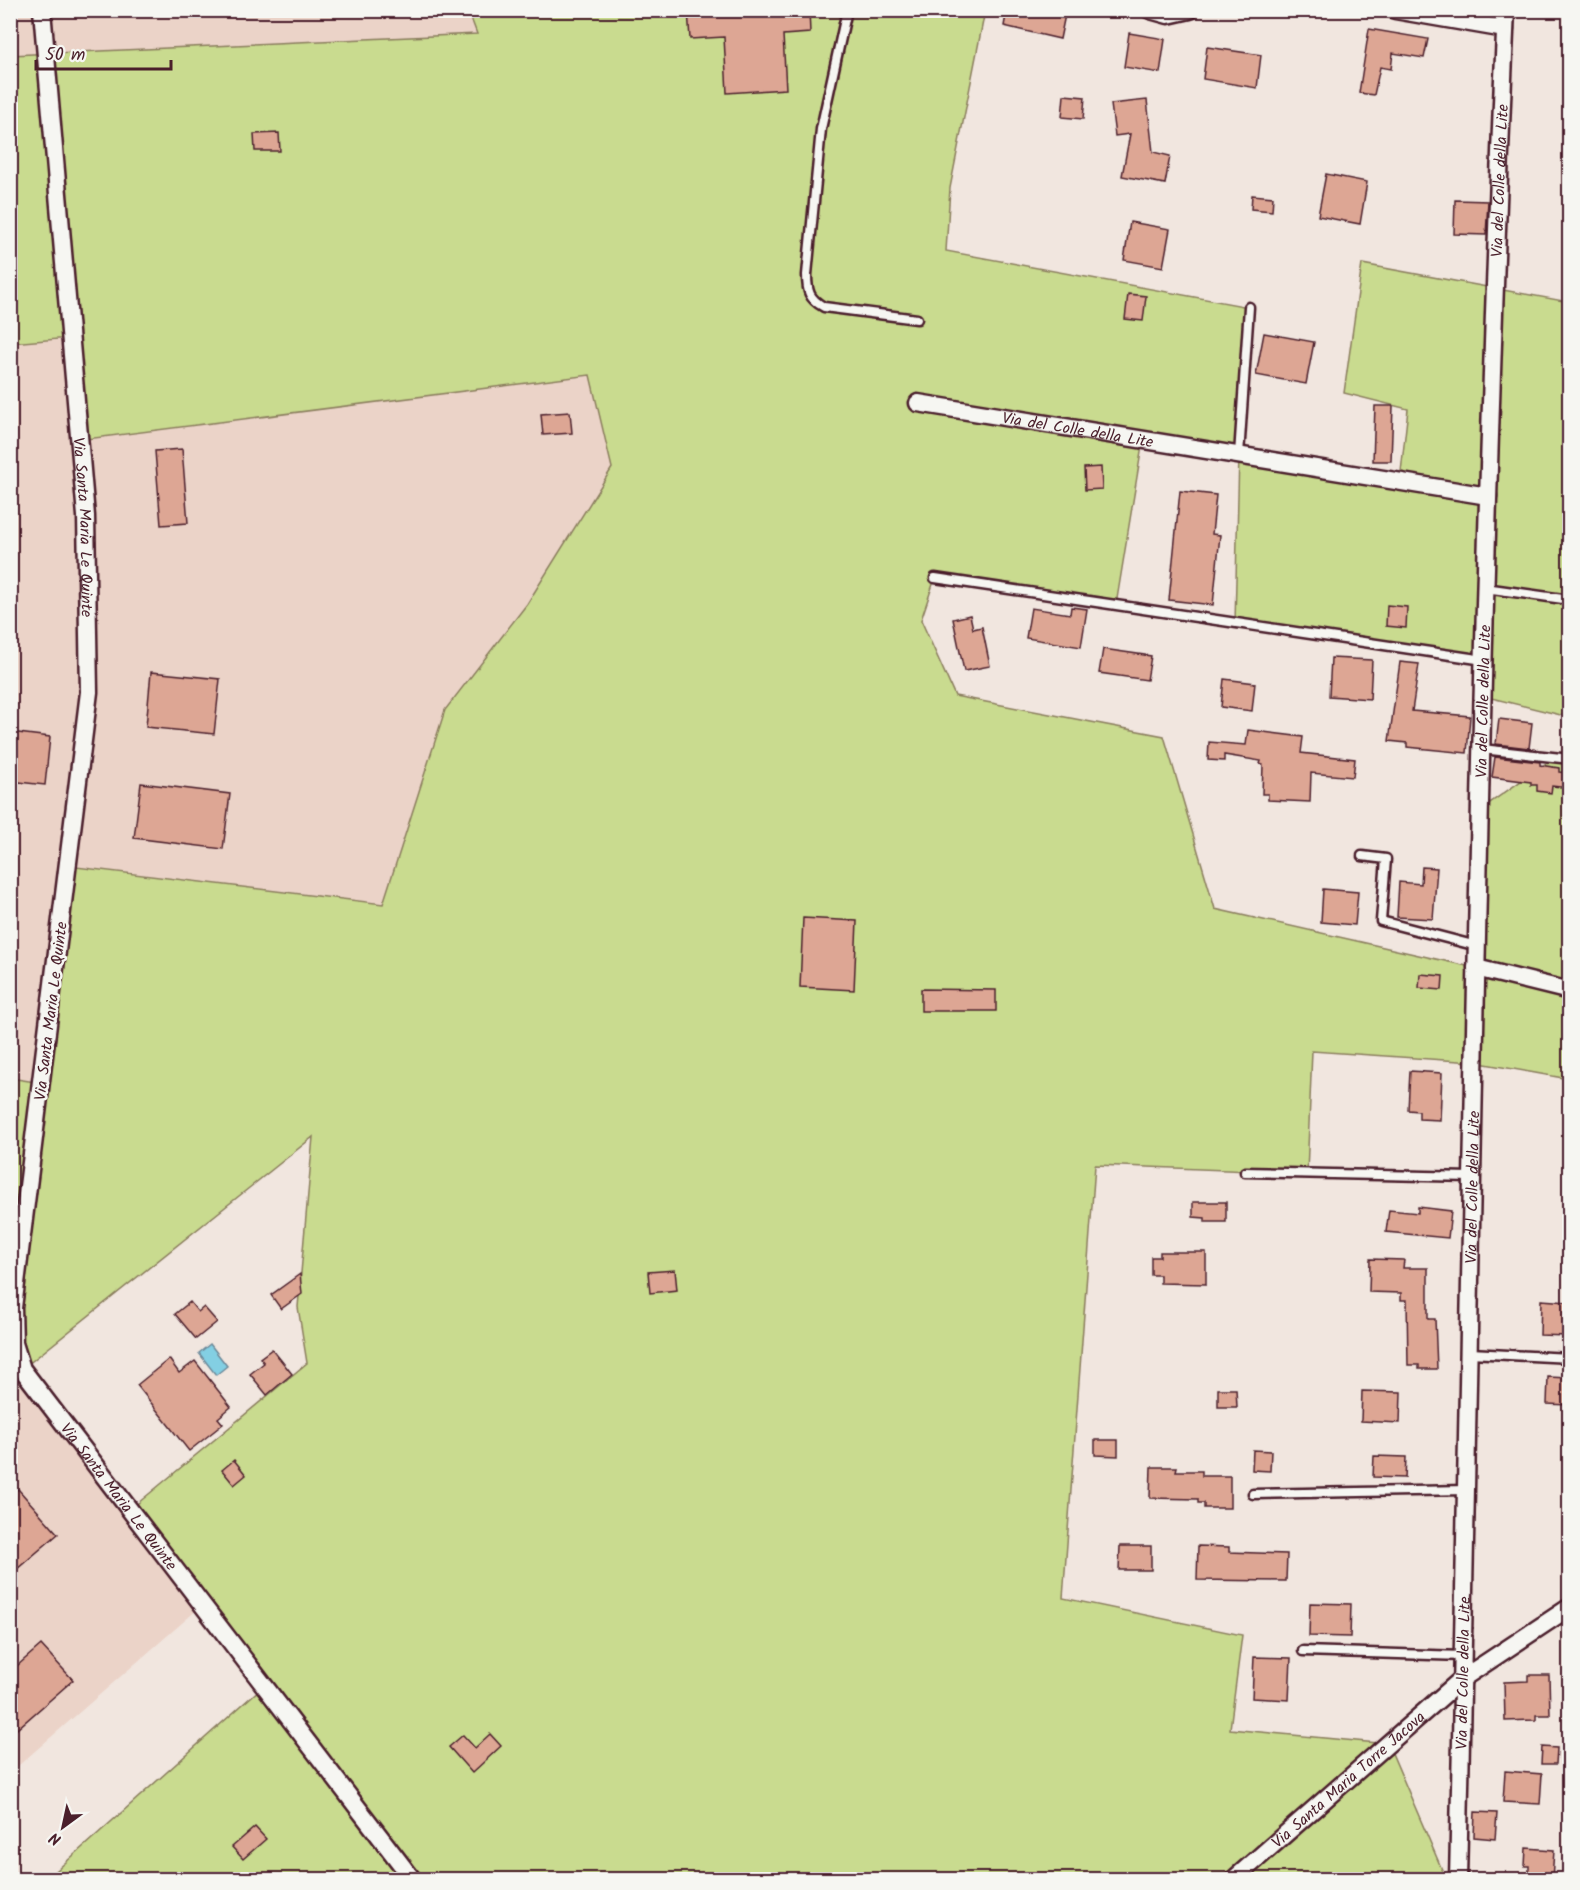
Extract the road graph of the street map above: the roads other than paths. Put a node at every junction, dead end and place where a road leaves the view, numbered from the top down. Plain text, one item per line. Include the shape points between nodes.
1 (42, 10) edge
2 (847, 10) edge
3 (1150, 10) edge
4 (1190, 10) edge
5 (1395, 10) edge
6 (1506, 10) edge
7 (1505, 29) junction
8 (1249, 307) dead end
9 (917, 319) dead end
10 (918, 403) dead end
11 (1239, 455) junction
12 (1488, 496) junction
13 (935, 578) dead end
14 (1485, 588) junction
15 (1569, 600) edge
16 (1484, 660) junction
17 (1482, 749) junction
18 (1569, 759) edge
19 (1362, 856) dead end
20 (1477, 946) junction
21 (1476, 968) junction
22 (1569, 991) edge
23 (1245, 1172) dead end
24 (1472, 1177) junction
25 (1470, 1353) junction
26 (1569, 1358) edge
27 (1467, 1490) junction
28 (1253, 1494) dead end
29 (1569, 1607) edge
30 (1303, 1651) dead end
31 (1463, 1656) junction
32 (1463, 1678) junction
33 (413, 1880) edge
34 (1233, 1880) edge
35 (1458, 1880) edge

1 - 33 street, Via Santa Maria Le Quinte via 86,516 89,692 13,1308 14,1343 22,1369
2 - 9 lane via 821,129 807,290 824,307
3 - 4 street via 1168,15
5 - 7 street
6 - 7 street, Via del Colle della Lite
7 - 12 street, Via del Colle della Lite
8 - 11 lane
10 - 11 street, Via del Colle della Lite
11 - 12 street, Via del Colle della Lite
12 - 14 street, Via del Colle della Lite
13 - 16 lane
14 - 15 lane
14 - 16 street, Via del Colle della Lite
16 - 17 street, Via del Colle della Lite
17 - 18 lane
17 - 20 street, Via del Colle della Lite
19 - 20 lane via 1386,860 1381,921
20 - 21 street, Via del Colle della Lite
21 - 22 street
21 - 24 street, Via del Colle della Lite
23 - 24 lane
24 - 25 street, Via del Colle della Lite
25 - 26 lane
25 - 27 street, Via del Colle della Lite
27 - 28 lane
27 - 31 street, Via del Colle della Lite
29 - 32 street, Via Santa Maria Torre Jacova
30 - 31 lane
31 - 32 street, Via del Colle della Lite
32 - 34 street, Via Santa Maria Torre Jacova
32 - 35 street, Via del Colle della Lite

